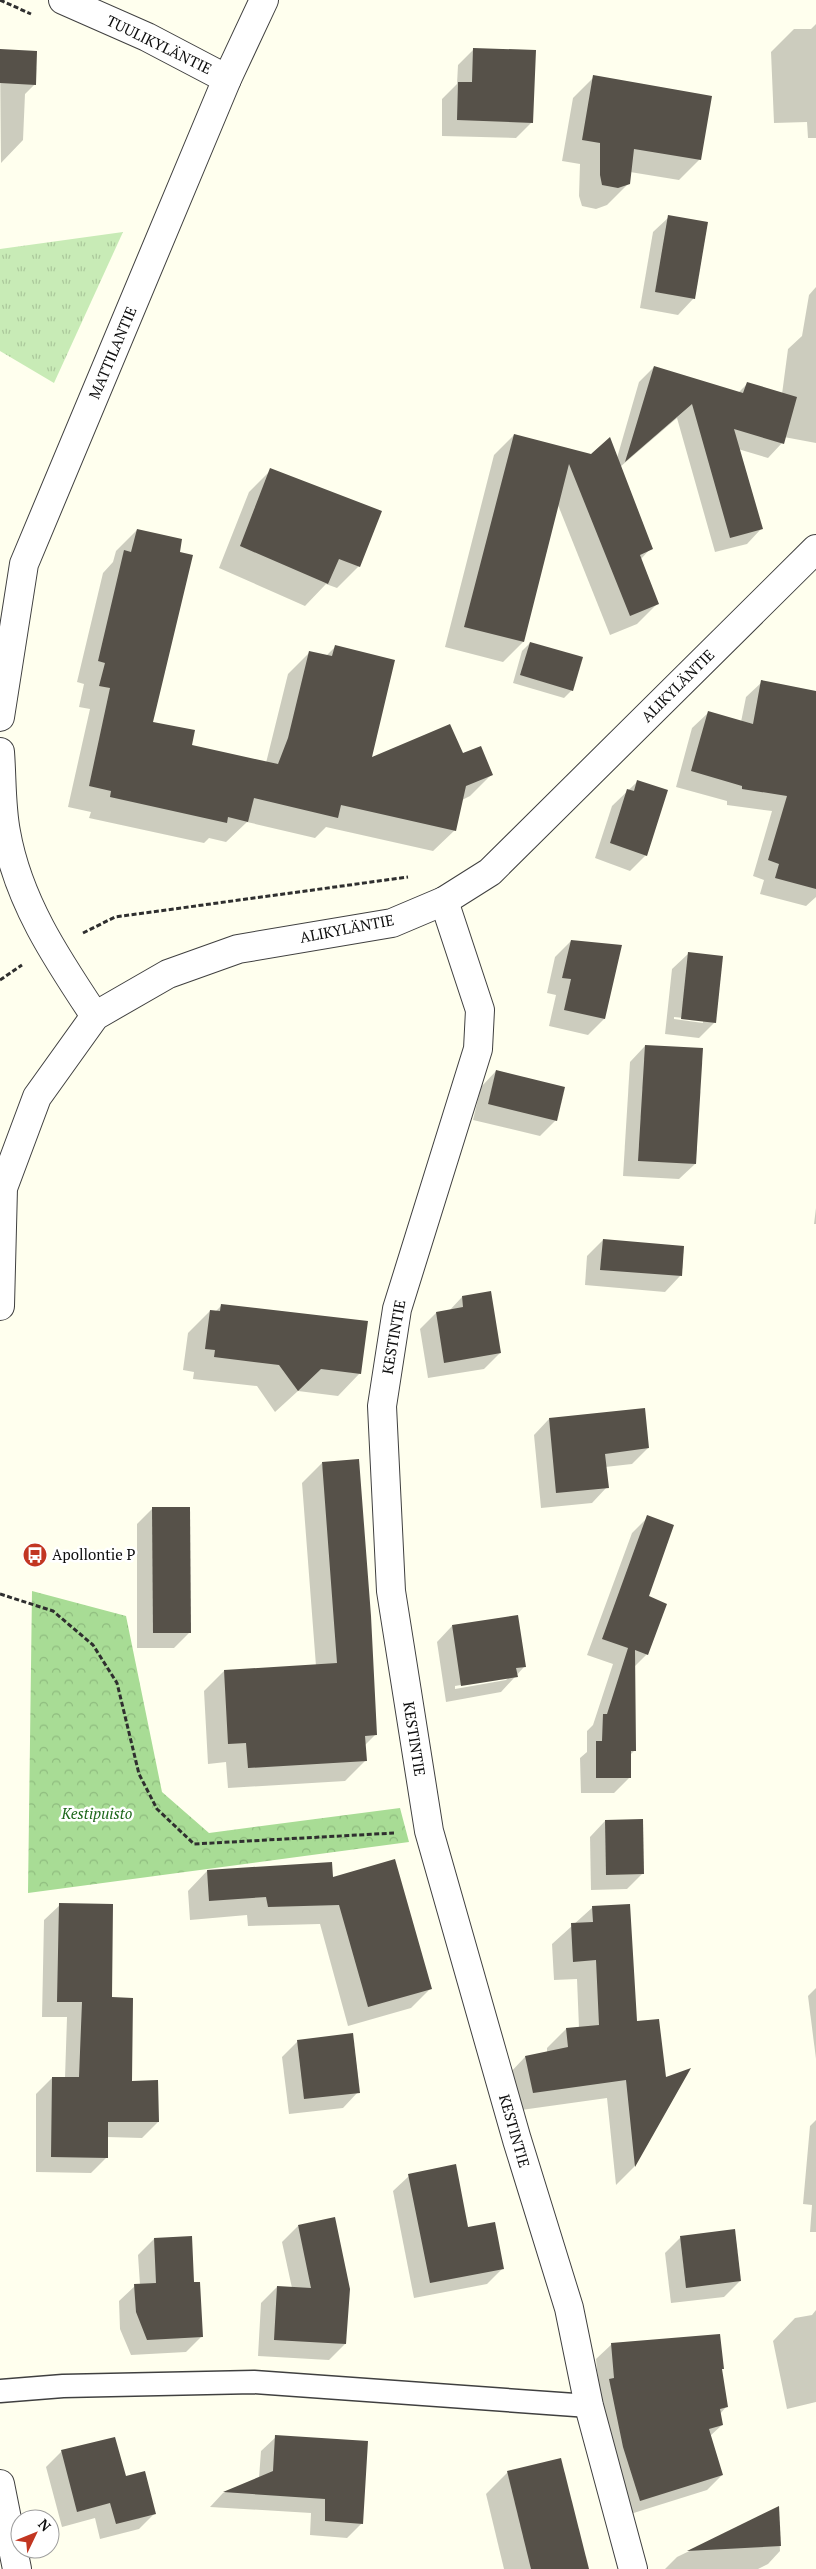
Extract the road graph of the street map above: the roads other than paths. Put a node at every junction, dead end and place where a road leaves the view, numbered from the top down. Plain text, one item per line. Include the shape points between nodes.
1 (63, 0) edge
2 (264, 0) edge
3 (227, 79) junction
4 (816, 549) edge
5 (0, 717) edge
6 (0, 752) edge
7 (444, 901) junction
8 (95, 1016) junction
9 (0, 1306) edge
10 (0, 2391) edge
11 (589, 2406) junction
12 (0, 2484) edge
13 (17, 2569) edge
14 (633, 2569) edge

1 - 3 street, TUULIKYLÄNTIE via 147,37
2 - 3 street, MATTILANTIE
3 - 5 street, MATTILANTIE via 24,564
4 - 7 street, ALIKYLÄNTIE via 490,872
6 - 8 street via 6,832 24,894 50,948
7 - 8 street, ALIKYLÄNTIE via 392,923 238,949 168,974
7 - 11 street, KESTINTIE via 480,1010 478,1049 396,1309 382,1406 391,1591 429,1831 514,2130 569,2308
8 - 9 street, ALIKYLÄNTIE via 37,1097 3,1188
10 - 11 lane via 63,2386 254,2382
11 - 14 street, KESTINTIE
12 - 13 street

